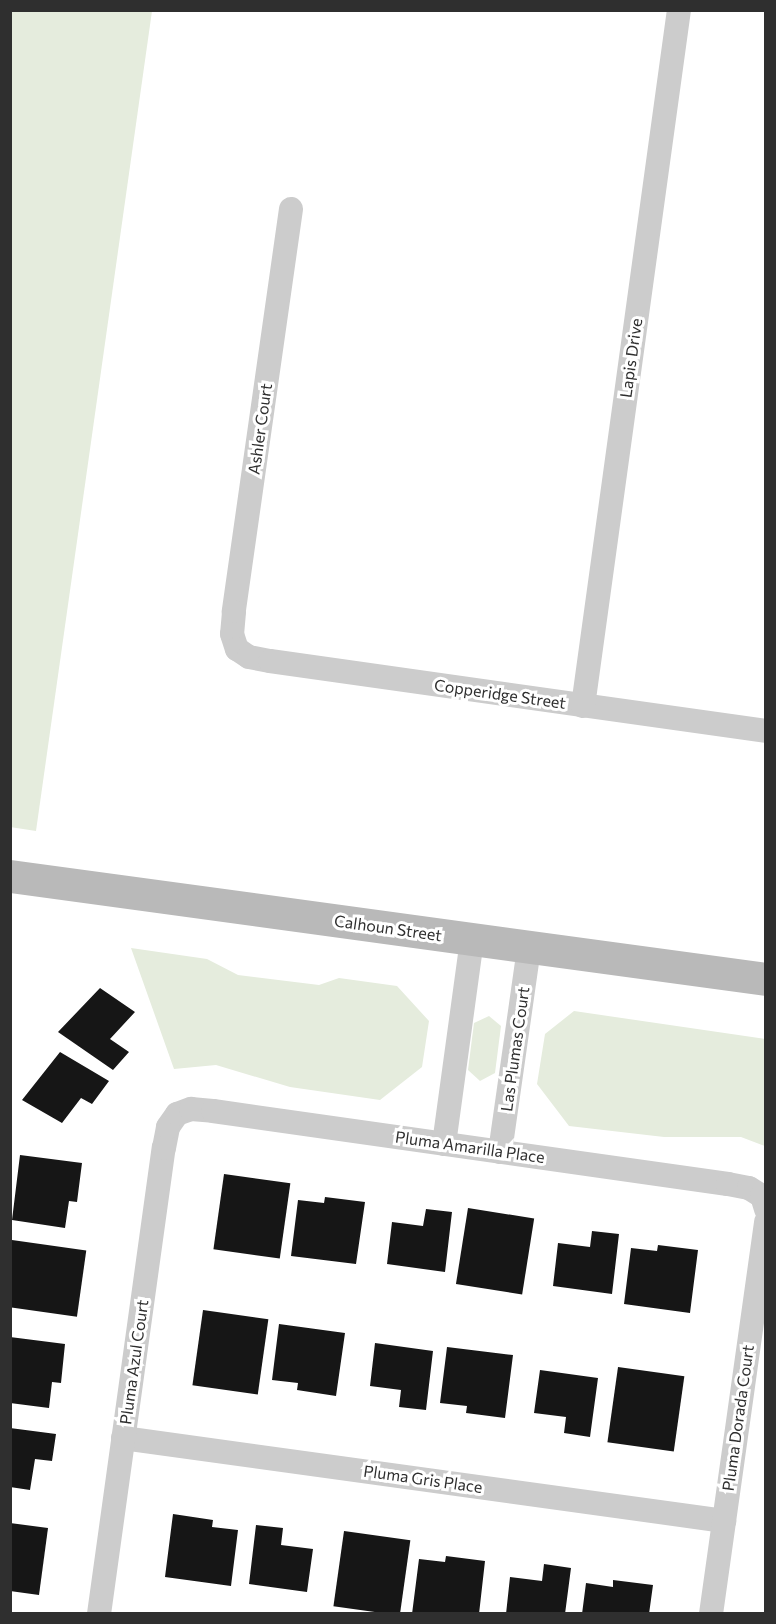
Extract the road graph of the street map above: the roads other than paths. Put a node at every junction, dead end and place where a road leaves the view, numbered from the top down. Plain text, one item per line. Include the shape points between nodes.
1 (679, 10) edge
2 (291, 209) dead end
3 (237, 649) joint
4 (583, 705) junction
5 (765, 731) edge
6 (10, 876) edge
7 (472, 939) junction
8 (529, 947) junction
9 (765, 979) edge
10 (177, 1114) joint
11 (444, 1144) junction
12 (500, 1152) junction
13 (764, 1203) edge
14 (765, 1222) edge
15 (123, 1438) junction
16 (724, 1521) junction
17 (99, 1614) edge
18 (711, 1614) edge

1 - 4 street, Lapis Drive
2 - 3 street, Ashler Court via 234,612 232,634
3 - 4 street, Copperidge Street via 249,657 270,661
4 - 5 street, Copperidge Street
6 - 7 street, Calhoun Street
7 - 8 street, Calhoun Street
7 - 11 street
8 - 9 street, Calhoun Street
8 - 12 street, Las Plumas Court
10 - 11 street, Pluma Amarilla Place via 191,1109 213,1111
10 - 15 street, Pluma Azul Court via 168,1127 164,1148
11 - 12 street, Pluma Amarilla Place
12 - 13 street, Pluma Amarilla Place via 749,1188
14 - 16 street, Pluma Dorada Court
15 - 16 street, Pluma Gris Place
15 - 17 street, Pluma Azul Court
16 - 18 street, Pluma Dorada Court

